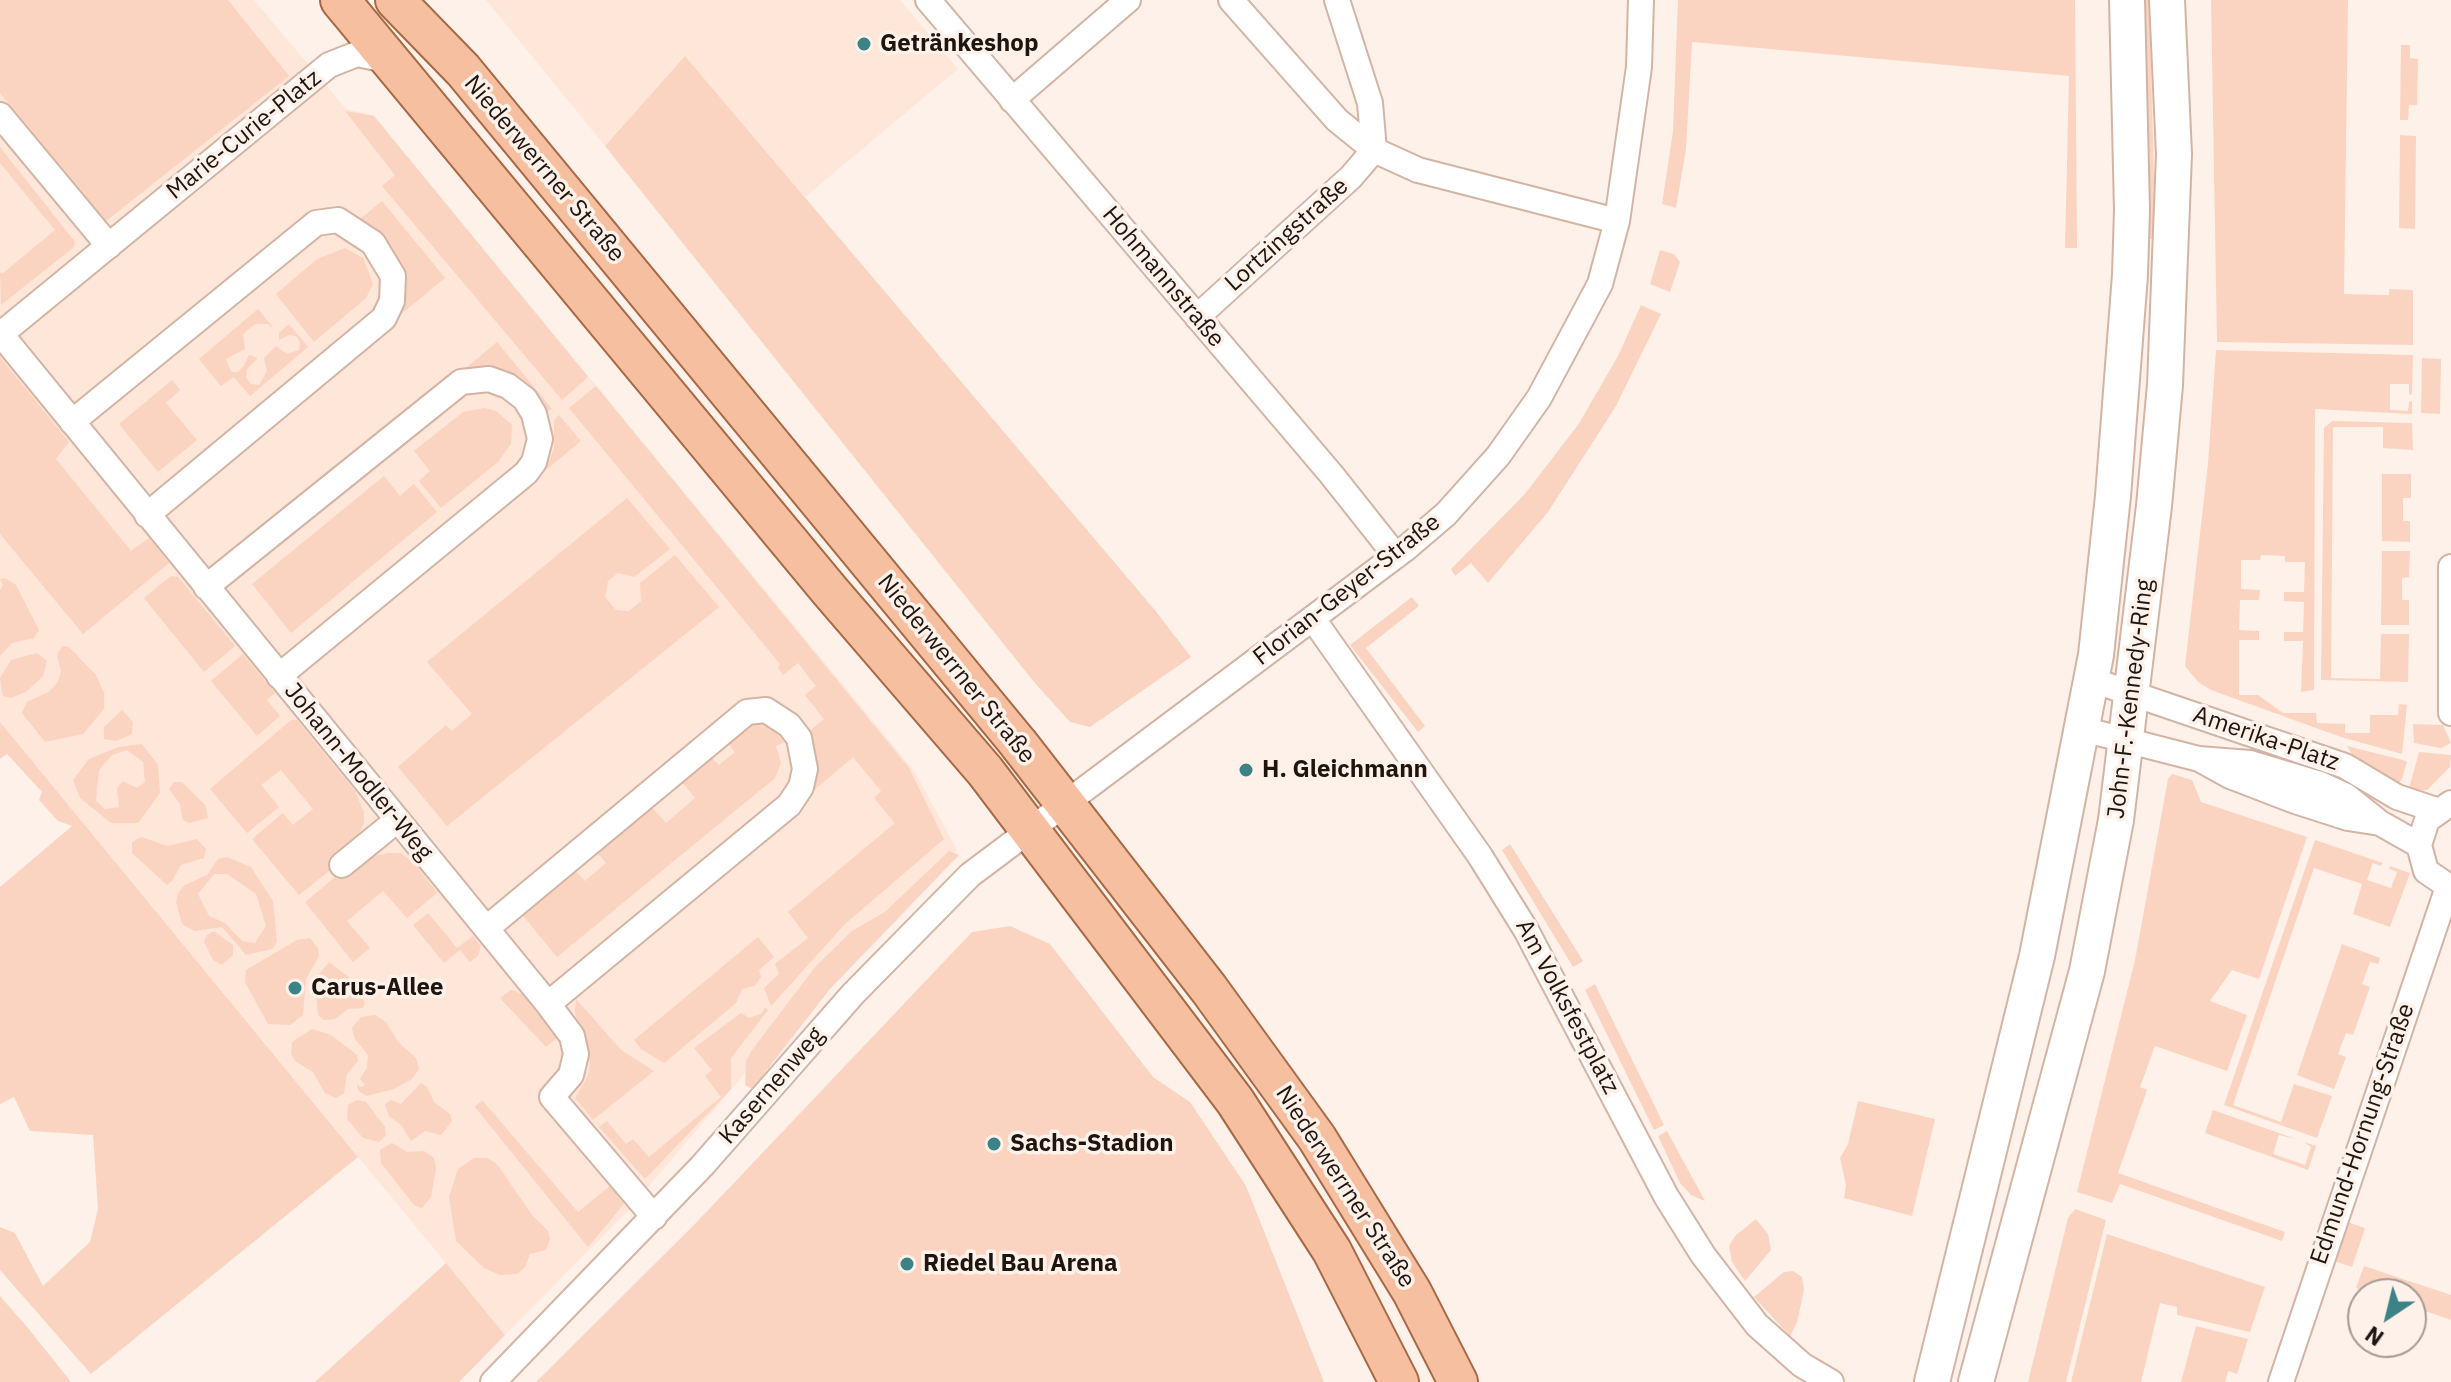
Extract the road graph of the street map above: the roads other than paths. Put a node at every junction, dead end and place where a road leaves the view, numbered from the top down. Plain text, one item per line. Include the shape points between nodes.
1 (340, 0) edge
2 (395, 0) edge
3 (928, 0) edge
4 (1128, 0) edge
5 (1231, 0) edge
6 (1337, 0) edge
7 (1641, 0) edge
8 (2127, 0) edge
9 (2167, 0) edge
10 (391, 61) junction
11 (1012, 100) junction
12 (0, 115) edge
13 (1374, 150) junction
14 (1617, 221) junction
15 (109, 246) junction
16 (1197, 317) junction
17 (1, 333) edge
18 (72, 422) junction
19 (147, 515) junction
20 (1396, 556) junction
21 (2451, 567) edge
22 (206, 587) junction
23 (1313, 619) junction
24 (279, 676) junction
25 (2092, 680) junction
26 (2132, 694) junction
27 (2451, 713) edge
28 (2082, 729) junction
29 (2126, 740) junction
30 (1063, 803) junction
31 (2444, 807) edge
32 (396, 821) junction
33 (1027, 830) junction
34 (2419, 845) junction
35 (342, 865) dead end
36 (2449, 888) edge
37 (487, 928) junction
38 (548, 1004) junction
39 (654, 1217) junction
40 (493, 1382) edge
41 (1399, 1382) edge
42 (1458, 1382) edge
43 (1831, 1382) edge
44 (1932, 1382) edge
45 (1976, 1382) edge
46 (2281, 1382) edge

1 - 10 main road, Niederwerrner Straße
2 - 30 main road, Niederwerrner Straße via 472,81
3 - 11 street, Hohmannstraße
4 - 11 street
5 - 13 street via 1337,120
6 - 13 street via 1370,103
7 - 14 street, Florian-Geyer-Straße via 1639,67
8 - 25 main road, John-F.-Kennedy-Ring via 2130,275 2115,482
9 - 26 main road, John-F.-Kennedy-Ring via 2174,154 2170,281 2154,506
10 - 15 street, Marie-Curie-Platz via 357,54 329,65
10 - 33 main road, Niederwerrner Straße via 985,771
11 - 16 street, Hohmannstraße
12 - 15 street
13 - 14 street via 1418,170
13 - 16 street, Lortzingstraße
14 - 20 street, Florian-Geyer-Straße via 1588,313 1539,398 1474,485
15 - 17 street, Marie-Curie-Platz
16 - 20 street, Hohmannstraße
17 - 18 street, Johann-Modler-Weg
18 - 19 street, Johann-Modler-Weg
18 - 19 street via 316,223 338,220 373,243 393,276 392,301 384,318
19 - 22 street, Johann-Modler-Weg
20 - 23 street, Florian-Geyer-Straße
21 - 27 street
22 - 24 street, Johann-Modler-Weg
22 - 24 street via 461,382 489,379 525,399 540,439 526,473
23 - 30 street, Florian-Geyer-Straße
23 - 43 street, Am Volksfestplatz via 1526,930 1666,1196 1703,1255 1757,1325 1802,1365
24 - 32 street, Johann-Modler-Weg
25 - 26 street, Amerika-Platz
25 - 28 main road, John-F.-Kennedy-Ring
26 - 29 main road, John-F.-Kennedy-Ring
26 - 31 street, Amerika-Platz via 2345,766 2397,797
28 - 29 street, Amerika-Platz
28 - 44 main road, John-F.-Kennedy-Ring via 2037,956
29 - 34 street, Amerika-Platz via 2199,759 2283,797 2380,823
29 - 45 main road, John-F.-Kennedy-Ring via 2087,971
30 - 33 street, Kasernenweg
30 - 42 main road, Niederwerrner Straße via 1317,1138 1412,1292
31 - 34 street, Amerika-Platz via 2421,831
32 - 35 street
32 - 37 street, Johann-Modler-Weg
33 - 39 street, Kasernenweg via 970,875 905,939
33 - 41 main road, Niederwerrner Straße via 1235,1101 1332,1251
34 - 36 street via 2426,871
36 - 46 street, Edmund-Hornung-Straße
37 - 38 street, Johann-Modler-Weg
37 - 38 street via 747,712 766,710 789,725 799,738 805,769 789,805
38 - 39 street, Johann-Modler-Weg via 572,1036 576,1054 571,1075 552,1097
39 - 40 street, Kasernenweg

